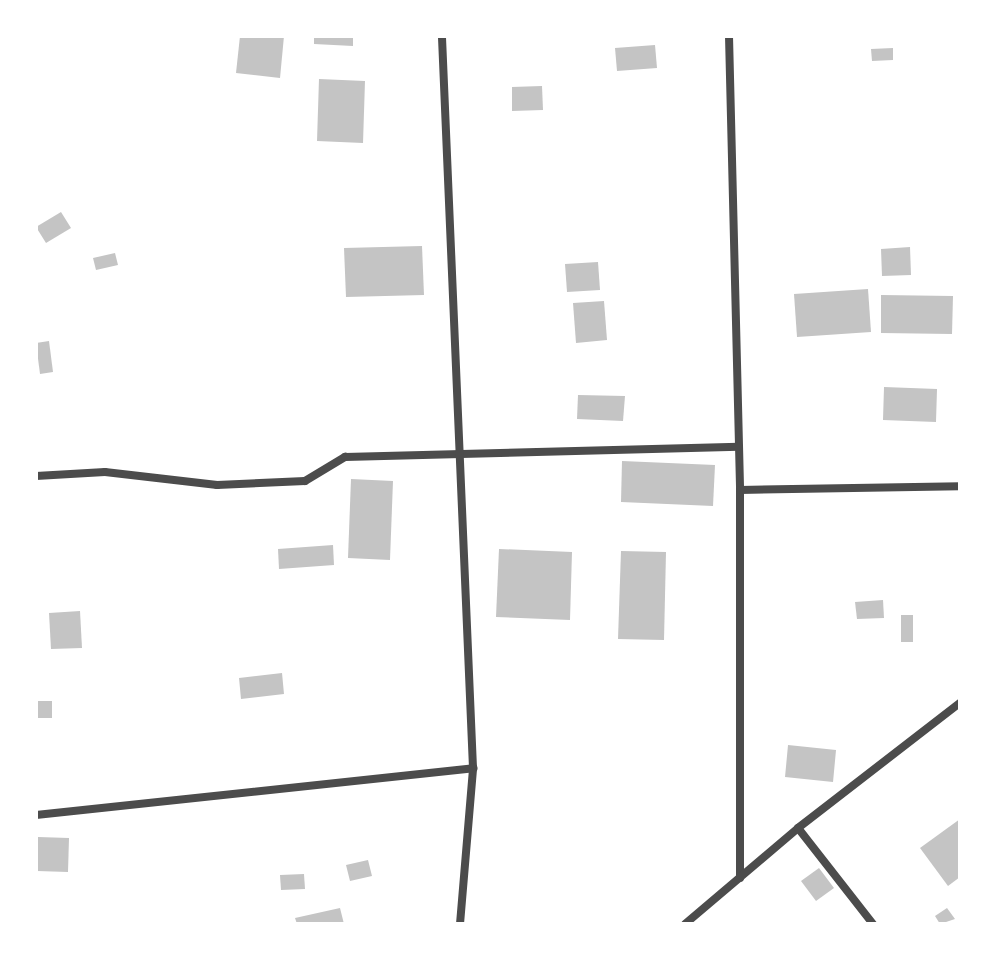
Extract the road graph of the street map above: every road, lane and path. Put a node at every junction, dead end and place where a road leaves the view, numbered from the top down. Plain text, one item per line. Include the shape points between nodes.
1 (442, 36) edge
2 (729, 36) edge
3 (739, 447) junction
4 (464, 455) junction
5 (36, 476) edge
6 (960, 486) edge
7 (740, 490) junction
8 (960, 703) edge
9 (473, 768) junction
10 (36, 815) edge
11 (798, 828) junction
12 (740, 878) junction
13 (460, 924) edge
14 (685, 924) edge
15 (873, 924) edge

1 - 4 street
2 - 3 street
3 - 4 street
3 - 7 street
4 - 5 street via 345,457 305,481 217,485 105,472
4 - 9 street
6 - 7 street
7 - 12 street
8 - 11 street
9 - 10 street
9 - 13 street
11 - 12 street
11 - 15 street
12 - 14 street

